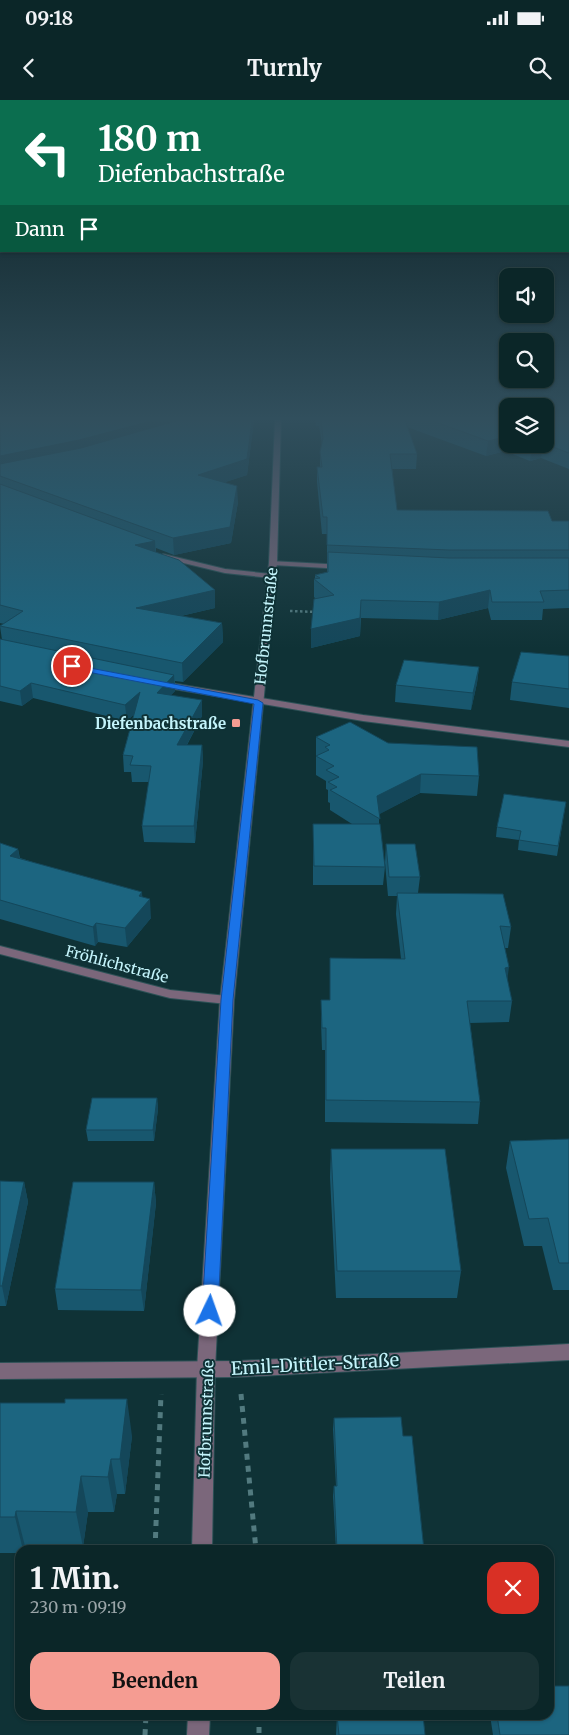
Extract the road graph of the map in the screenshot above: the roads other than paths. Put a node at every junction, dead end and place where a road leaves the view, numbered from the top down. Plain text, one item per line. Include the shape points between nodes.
1 (275, 496) edge
2 (158, 554) edge
3 (272, 563) junction
4 (357, 568) edge
5 (271, 576) junction
6 (152, 683) edge
7 (258, 703) junction
8 (569, 744) edge
9 (0, 950) edge
10 (227, 1000) junction
11 (569, 1352) edge
12 (206, 1369) junction
13 (0, 1371) edge
14 (202, 1545) edge
15 (199, 1720) edge
16 (198, 1735) edge

1 - 3 street, Hofbrunnstraße
2 - 5 street via 225,571
3 - 4 street
3 - 5 street, Hofbrunnstraße
5 - 7 street, Hofbrunnstraße
6 - 7 street
7 - 8 street via 448,731
7 - 10 street, Hofbrunnstraße
9 - 10 street, Fröhlichstraße via 170,994
10 - 12 street, Hofbrunnstraße
11 - 12 street, Emil-Dittler-Straße
12 - 13 street, Emil-Dittler-Straße
12 - 14 street, Hofbrunnstraße
15 - 16 street

